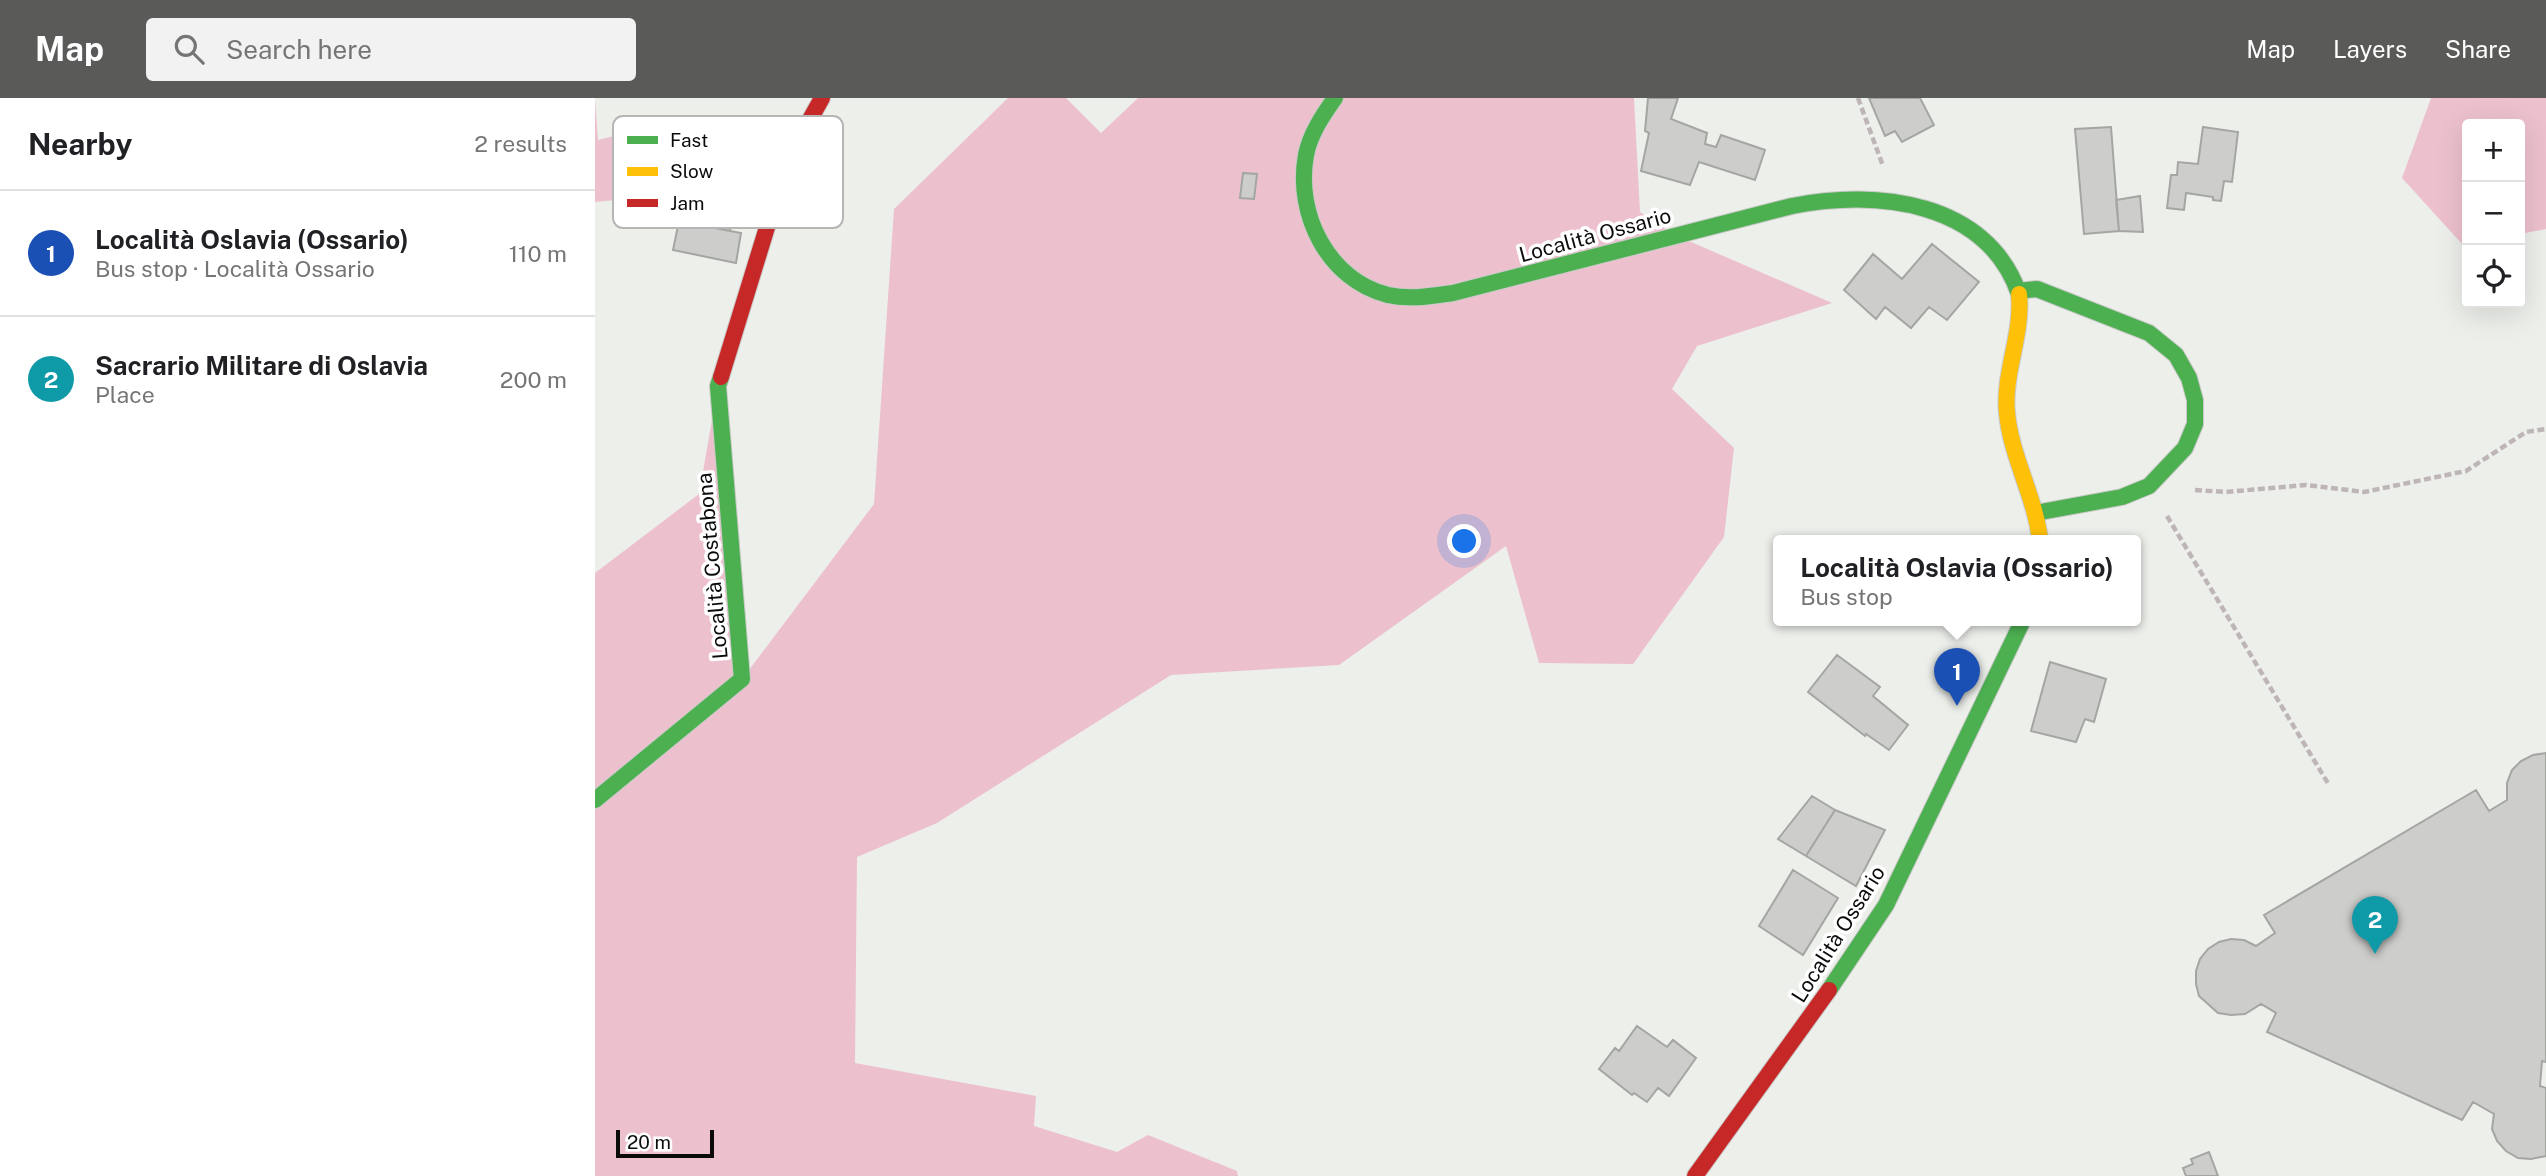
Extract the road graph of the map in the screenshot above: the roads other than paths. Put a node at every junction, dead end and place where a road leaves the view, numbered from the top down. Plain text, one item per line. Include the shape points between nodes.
1 (822, 98) edge
2 (1335, 98) edge
3 (812, 116) edge
4 (767, 228) edge
5 (2018, 291) junction
6 (2035, 513) junction
7 (2039, 535) edge
8 (2020, 626) edge
9 (595, 800) edge
10 (1695, 1176) edge

1 - 3 street, Località Costabona
2 - 5 street, Località Ossario via 1307,153 1303,178 1306,207 1315,234 1334,262 1367,287 1385,294 1431,297 1475,288 1836,198 1896,200 1942,215 1994,249
4 - 9 street, Località Costabona via 718,386 742,679
5 - 6 street, Località Ossario via 2022,317 2007,390 2007,414
5 - 6 street via 2037,289 2149,333 2176,355 2195,400 2195,424 2185,448 2149,486 2122,497
6 - 7 street, Località Ossario
8 - 10 street, Località Ossario via 1886,905

